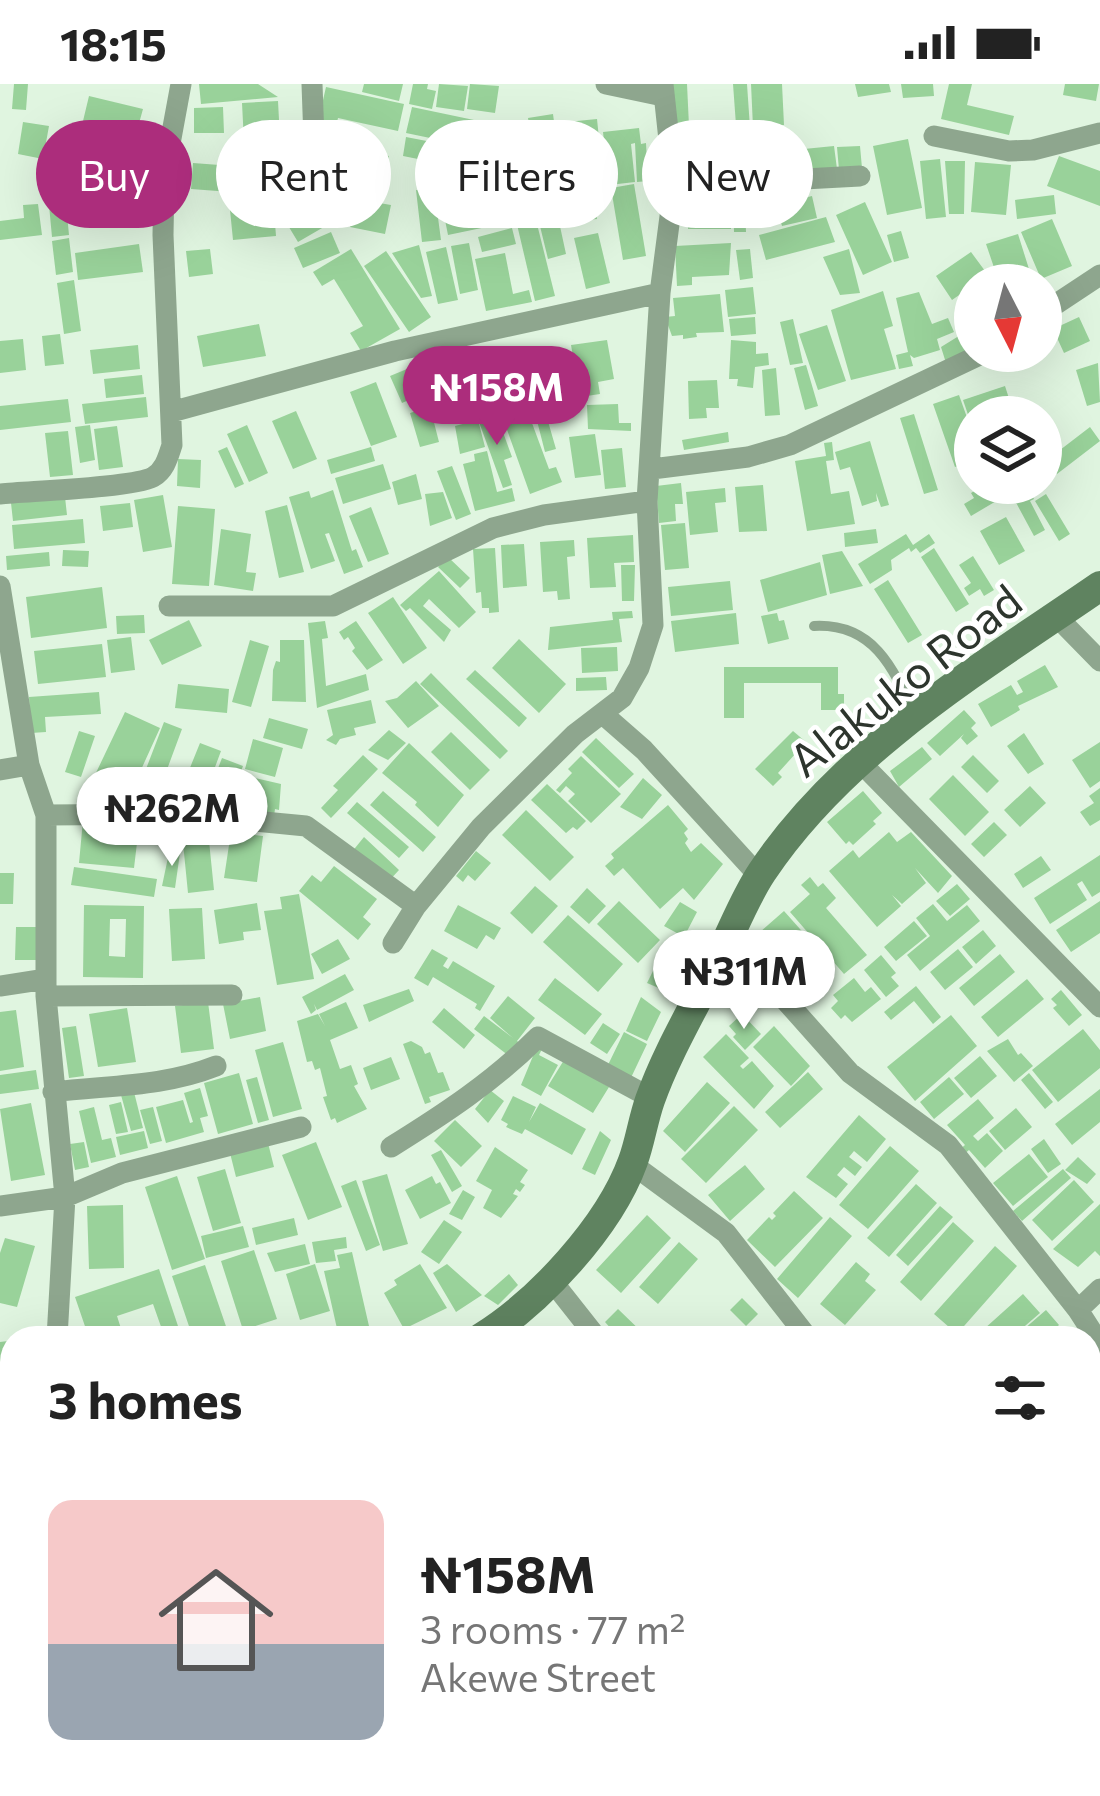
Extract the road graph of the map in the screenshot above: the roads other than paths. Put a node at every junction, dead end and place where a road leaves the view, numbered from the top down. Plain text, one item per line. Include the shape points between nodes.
1 (181, 84) edge
2 (312, 84) edge
3 (606, 84) edge
4 (663, 90) edge
5 (314, 120) edge
6 (666, 120) edge
7 (1100, 133) edge
8 (934, 136) dead end
9 (860, 176) dead end
10 (813, 179) edge
11 (669, 228) edge
12 (1100, 275) edge
13 (660, 293) junction
14 (1062, 300) edge
15 (954, 369) edge
16 (171, 412) junction
17 (652, 469) junction
18 (0, 494) edge
19 (647, 501) junction
20 (0, 586) edge
21 (1100, 586) edge
22 (169, 606) dead end
23 (1056, 616) junction
24 (814, 626) dead end
25 (1100, 661) edge
26 (604, 715) junction
27 (916, 717) junction
28 (860, 762) junction
29 (29, 765) junction
30 (0, 770) edge
31 (46, 815) junction
32 (759, 876) junction
33 (416, 906) junction
34 (729, 937) junction
35 (393, 944) dead end
36 (0, 986) edge
37 (46, 987) junction
38 (232, 994) dead end
39 (1100, 1007) edge
40 (216, 1066) dead end
41 (53, 1092) junction
42 (651, 1099) junction
43 (301, 1127) dead end
44 (391, 1147) dead end
45 (632, 1165) junction
46 (65, 1197) junction
47 (0, 1206) edge
48 (552, 1281) junction
49 (1100, 1289) edge
50 (1078, 1310) junction
51 (58, 1326) edge
52 (500, 1326) edge
53 (588, 1326) edge
54 (799, 1326) edge
55 (1089, 1326) edge

1 - 16 street via 164,176
2 - 5 street
3 - 4 street
4 - 6 street
7 - 8 street via 1009,151
9 - 10 street
11 - 13 street
12 - 14 street
13 - 16 street via 395,351
13 - 17 street
15 - 17 street via 790,445
16 - 18 street via 172,445 152,477
17 - 19 street
19 - 22 street via 493,528 333,606
19 - 26 street via 653,625 639,668
20 - 29 street
21 - 23 main road, Alakuko Road
23 - 25 street
23 - 27 main road, Alakuko Road
24 - 27 lane via 849,629 880,649
26 - 32 street
26 - 33 street via 481,827
27 - 28 main road, Alakuko Road
28 - 32 main road, Alakuko Road via 802,815
28 - 39 street
29 - 30 street
29 - 31 street
31 - 33 street via 183,814 306,826
31 - 37 street
32 - 34 main road, Alakuko Road
33 - 35 street
34 - 42 main road, Alakuko Road
34 - 50 street via 850,1073 948,1145
36 - 37 street
37 - 38 street
37 - 41 street
40 - 41 street via 156,1084
41 - 46 street
42 - 44 street via 538,1037 475,1093
42 - 45 main road, Alakuko Road
43 - 46 street via 122,1173
45 - 48 main road, Alakuko Road
45 - 54 street via 725,1233
46 - 47 street
46 - 51 street
48 - 52 main road, Alakuko Road
48 - 53 street
49 - 50 street
50 - 55 street

